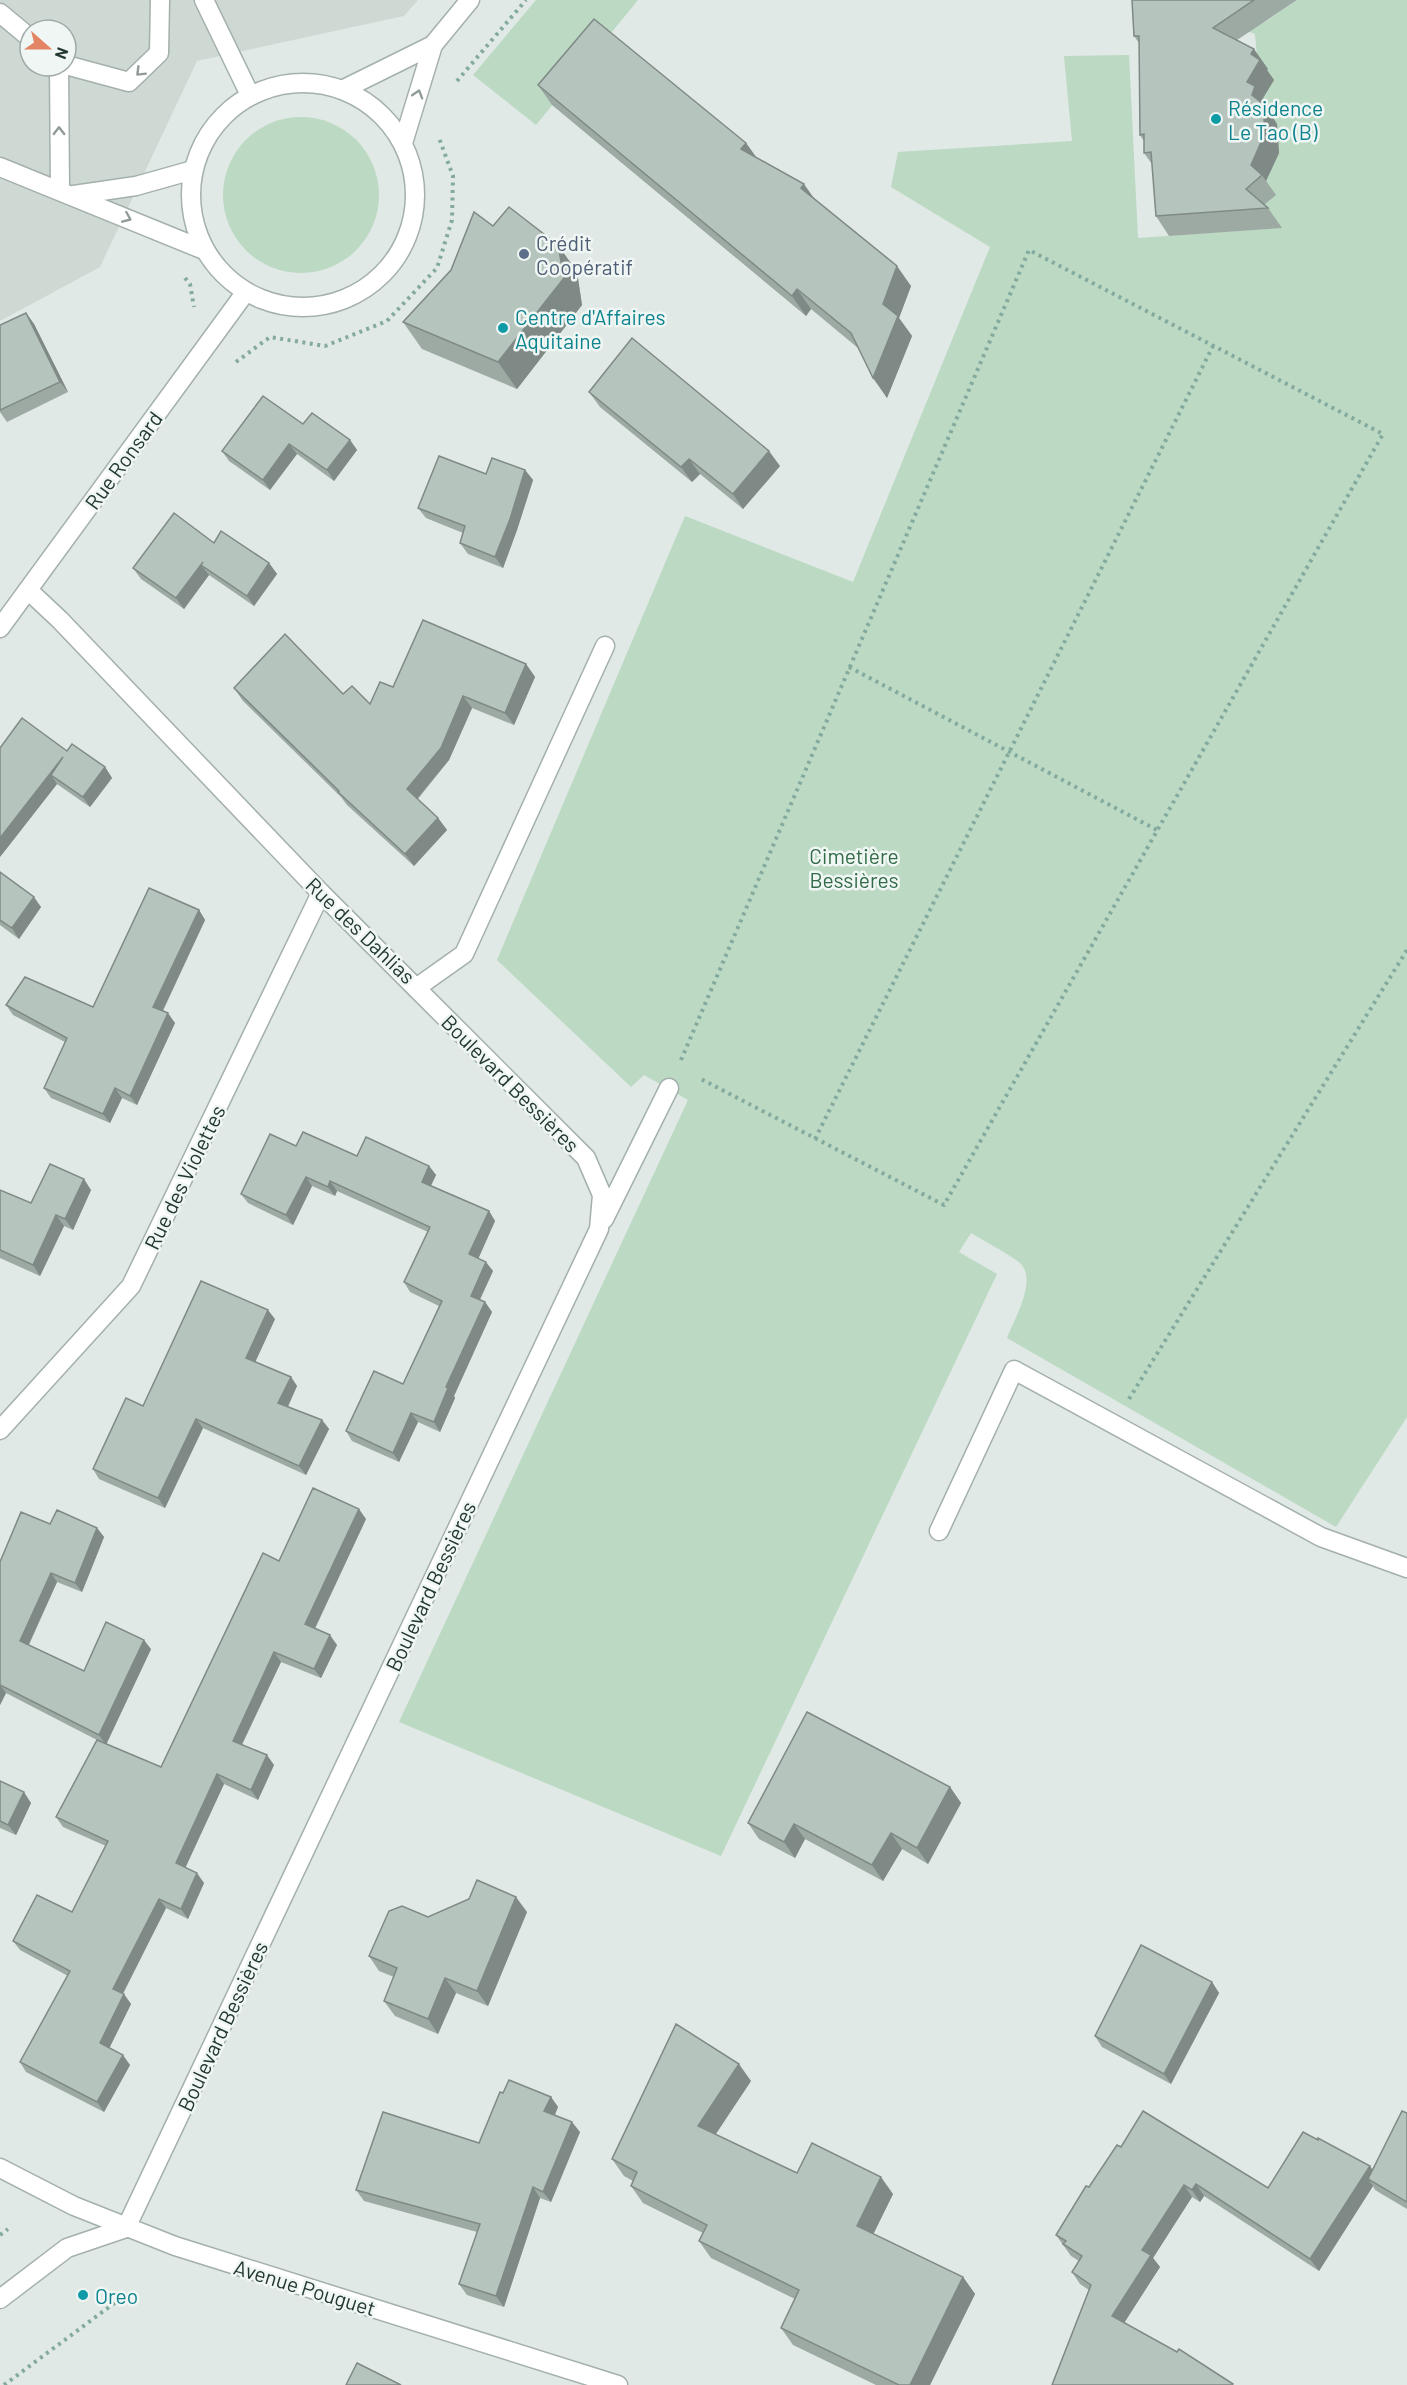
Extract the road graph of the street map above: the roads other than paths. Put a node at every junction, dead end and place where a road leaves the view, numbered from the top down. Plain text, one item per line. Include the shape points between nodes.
1 (160, 0) edge
2 (204, 0) edge
3 (470, 0) edge
4 (0, 13) edge
5 (18, 28) edge
6 (434, 45) junction
7 (78, 68) edge
8 (60, 78) edge
9 (344, 89) junction
10 (250, 95) junction
11 (403, 143) junction
12 (0, 167) edge
13 (193, 170) junction
14 (66, 192) junction
15 (204, 250) junction
16 (246, 293) junction
17 (28, 590) junction
18 (0, 628) edge
19 (604, 645) dead end
20 (321, 893) junction
21 (416, 988) junction
22 (669, 1088) road end
23 (599, 1228) junction
24 (0, 1430) edge
25 (939, 1531) dead end
26 (1407, 1568) edge
27 (0, 2168) edge
28 (126, 2228) junction
29 (0, 2299) edge
30 (618, 2385) edge

1 -> 7 street via 159,53 129,82
2 - 10 street
3 - 6 street
4 - 5 street
6 - 9 street
11 -> 6 street
14 -> 8 street
9 - 10 street via 312,82 280,84
9 - 11 street via 375,108
10 - 13 street via 224,114 204,140
11 - 16 street via 415,178 414,215 402,249 380,277 350,297 315,307 279,306
12 - 14 street
13 - 14 street via 136,186
13 - 15 street via 190,197 194,225
14 -> 15 street
15 - 16 street via 222,274
16 - 17 street, Rue Ronsard
17 - 18 street, Rue Ronsard
17 - 20 street, Rue des Dahlias
19 - 21 street, Rue des Dahlias via 464,954
20 - 21 street, Rue des Dahlias
20 - 24 street, Rue des Violettes via 131,1286
21 - 23 street, Boulevard Bessières via 586,1158 602,1195
22 - 23 street
23 - 28 street, Boulevard Bessières
25 - 26 street via 1014,1370 1321,1537
27 - 28 street, Avenue Pouguet
28 - 29 street via 67,2248
28 - 30 street, Avenue Pouguet

